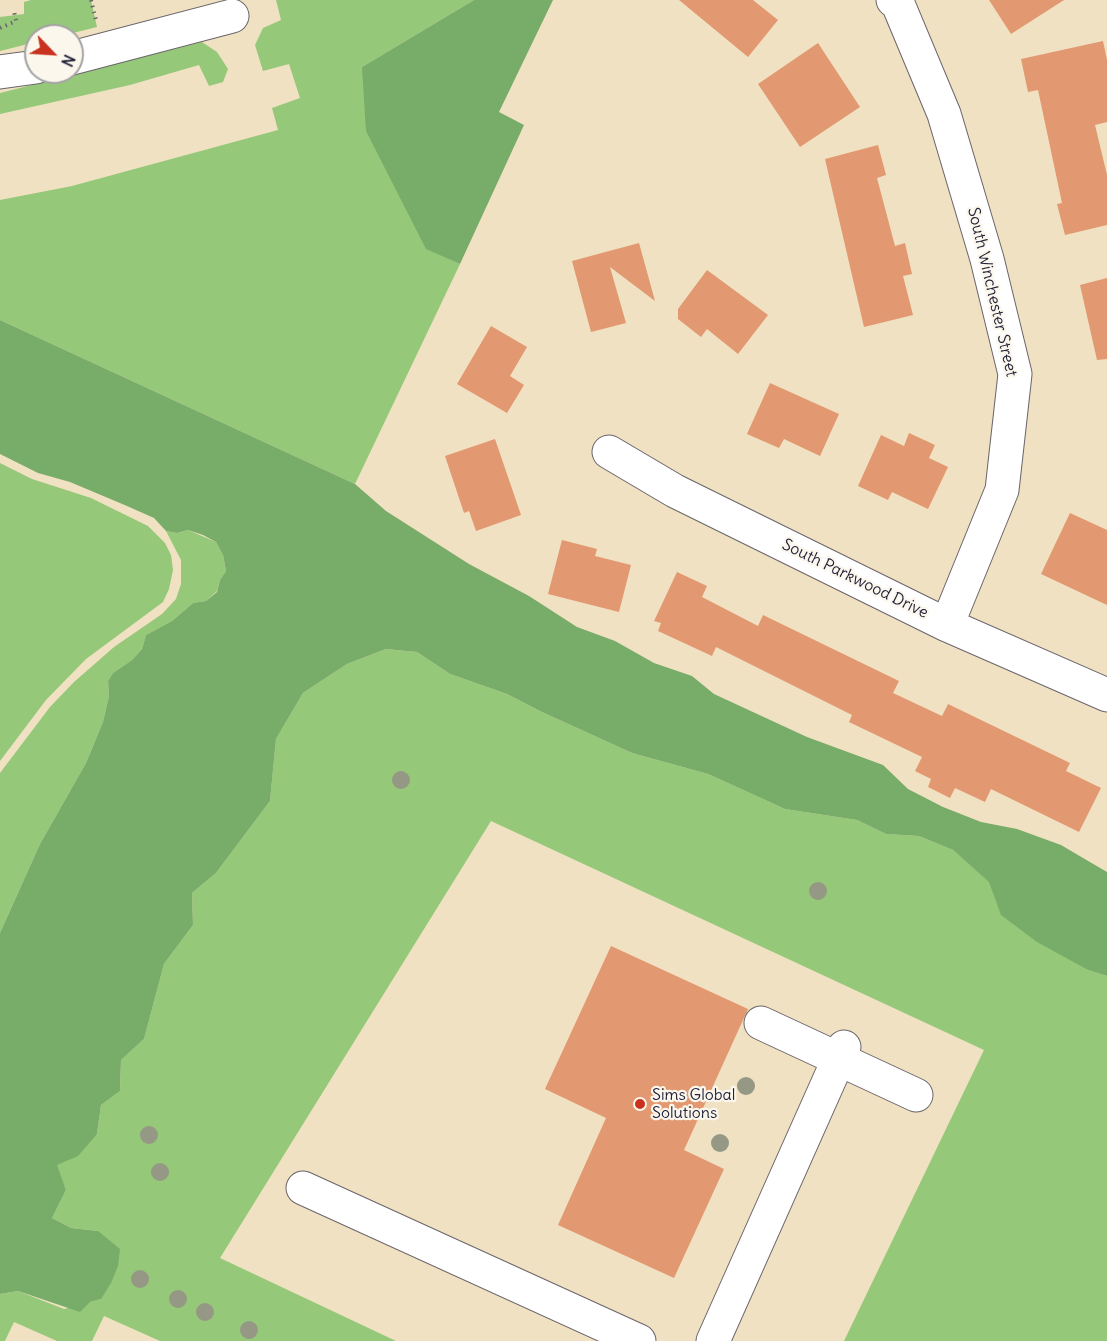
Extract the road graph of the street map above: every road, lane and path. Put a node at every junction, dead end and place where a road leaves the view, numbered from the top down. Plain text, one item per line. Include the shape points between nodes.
1 (893, 0) edge
2 (14, 11) dead end
3 (232, 16) dead end
4 (0, 28) edge
5 (84, 55) edge
6 (24, 69) edge
7 (0, 72) edge
8 (609, 452) dead end
9 (948, 625) junction
10 (1107, 695) edge
11 (761, 1023) dead end
12 (842, 1053) junction
13 (916, 1095) dead end
14 (303, 1188) dead end
15 (639, 1341) edge
16 (713, 1341) edge

1 - 9 street, South Winchester Street via 944,114 987,259 1015,374 1002,490
2 - 4 path via 16,21
3 - 5 street
6 - 7 street
8 - 9 street, South Parkwood Drive via 675,491
9 - 10 street, South Parkwood Drive
11 - 12 street
12 - 13 street
12 - 16 street
14 - 15 street

